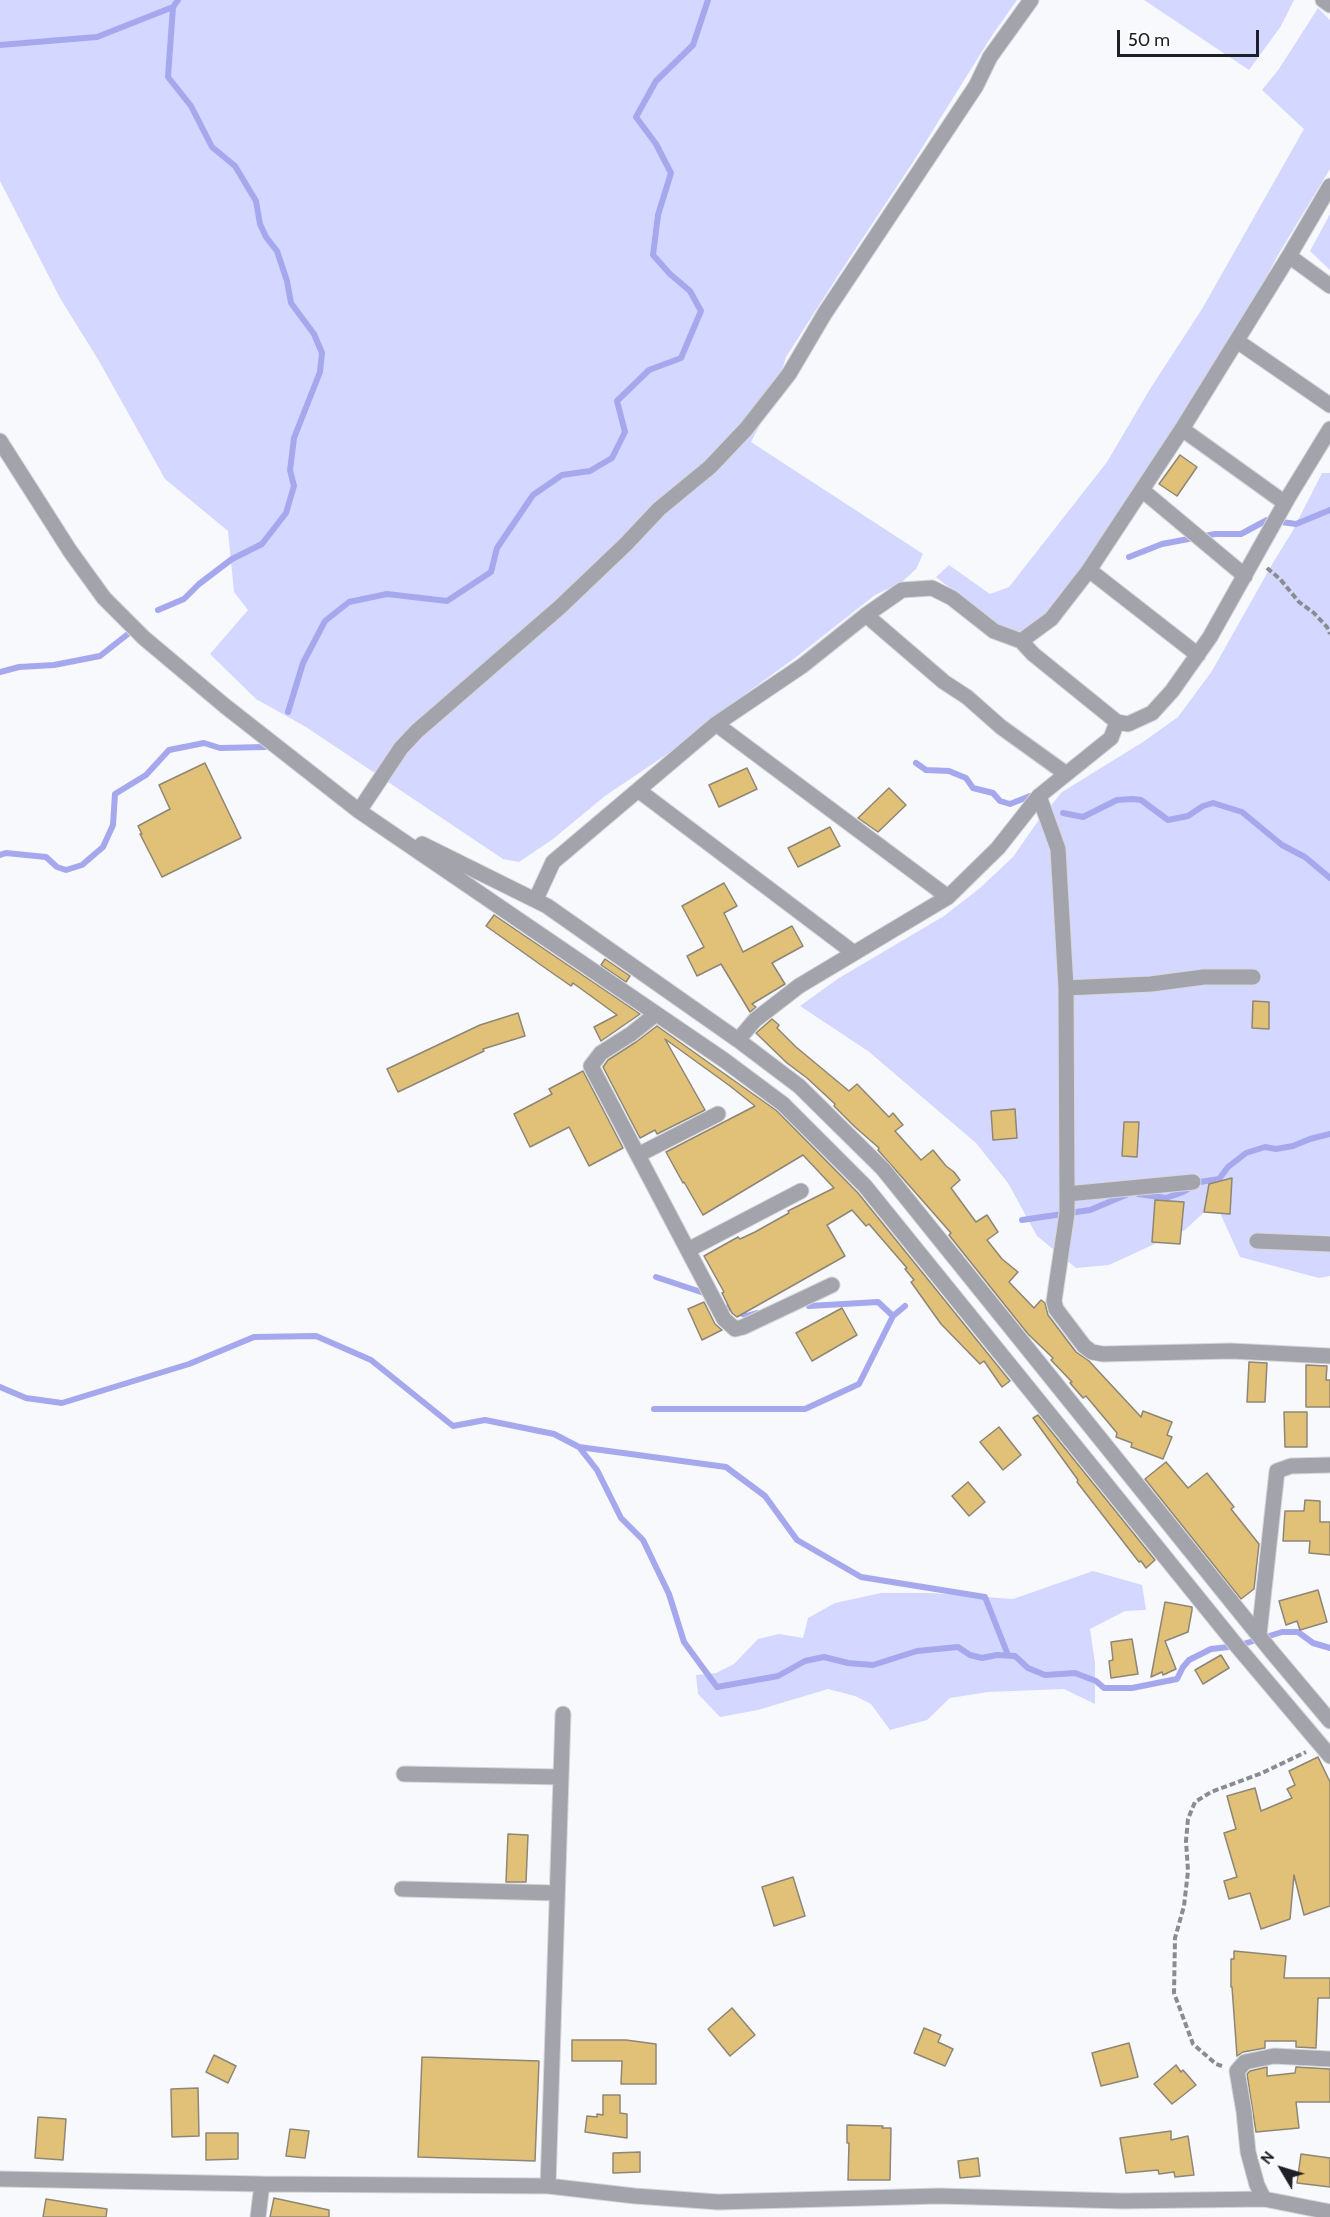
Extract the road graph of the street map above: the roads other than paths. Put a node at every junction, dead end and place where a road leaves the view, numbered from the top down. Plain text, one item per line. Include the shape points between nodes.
1 (1031, 0) edge
2 (1323, 0) edge
3 (1330, 6) edge
4 (1330, 186) edge
5 (1289, 256) junction
6 (1330, 286) edge
7 (1237, 341) junction
8 (1330, 405) edge
9 (1182, 429) junction
10 (1330, 429) edge
11 (0, 441) edge
12 (1142, 490) junction
13 (1285, 503) junction
14 (1089, 570) junction
15 (1245, 576) junction
16 (866, 615) junction
17 (1021, 641) junction
18 (1198, 655) junction
19 (1117, 722) junction
20 (716, 724) junction
21 (1065, 773) junction
22 (639, 790) junction
23 (1039, 796) junction
24 (359, 810) junction
25 (380, 825) junction
26 (948, 897) junction
27 (536, 899) junction
28 (854, 953) junction
29 (1253, 978) dead end
30 (1066, 988) junction
31 (656, 1014) junction
32 (738, 1040) junction
33 (718, 1114) dead end
34 (638, 1155) junction
35 (1193, 1182) dead end
36 (801, 1191) dead end
37 (1067, 1194) junction
38 (1257, 1241) dead end
39 (1330, 1244) edge
40 (688, 1250) junction
41 (832, 1285) dead end
42 (1330, 1356) edge
43 (1330, 1465) edge
44 (1259, 1635) junction
45 (563, 1714) dead end
46 (1330, 1721) edge
47 (1330, 1756) edge
48 (404, 1774) dead end
49 (561, 1777) junction
50 (402, 1889) dead end
51 (557, 1893) junction
52 (1330, 2059) edge
53 (0, 2179) edge
54 (262, 2184) junction
55 (548, 2187) junction
56 (1264, 2199) junction
57 (1330, 2212) edge
58 (258, 2217) edge

1 - 24 street via 990,57 976,86 825,313 789,374 746,429 560,607 417,731
2 - 3 street
4 - 5 street
5 - 6 street
5 - 7 street
7 - 8 street
7 - 9 street
9 - 12 street
9 - 13 street
10 - 13 street
11 - 24 street via 69,551 104,598 144,638 225,706
12 - 14 street
12 - 15 street
13 - 15 street
14 - 17 street via 1051,619
14 - 18 street
15 - 18 street
16 - 17 street via 902,590 932,588 952,598 994,631
16 - 20 street via 802,666
16 - 21 street via 944,682
17 - 19 street
18 - 19 street via 1152,714 1128,724
19 - 21 street via 1111,738
20 - 22 street
20 - 26 street
21 - 23 street
22 - 27 street via 553,862
22 - 28 street
23 - 26 street via 998,848
23 - 30 street via 1058,849
24 - 25 street
25 - 27 street
25 - 31 street
26 - 28 street
27 - 32 street
28 - 32 street via 799,986 756,1020
29 - 30 street via 1204,977
30 - 37 street
31 - 34 street via 601,1053 591,1066
31 - 47 street via 783,1104 865,1186
32 - 44 street via 799,1086 883,1169
33 - 34 street
34 - 40 street
35 - 37 street
36 - 40 street
37 - 42 street via 1054,1301 1077,1339 1092,1352 1231,1351
38 - 39 street
40 - 41 street via 724,1319 735,1329
43 - 44 street via 1291,1466 1277,1471
44 - 46 street
45 - 49 street
48 - 49 street
49 - 51 street
50 - 51 street
51 - 55 street
52 - 56 street via 1274,2056 1245,2062 1237,2071 1248,2152
53 - 54 street
54 - 55 street
54 - 58 street
55 - 56 street via 718,2202 939,2196 1123,2202
56 - 57 street

